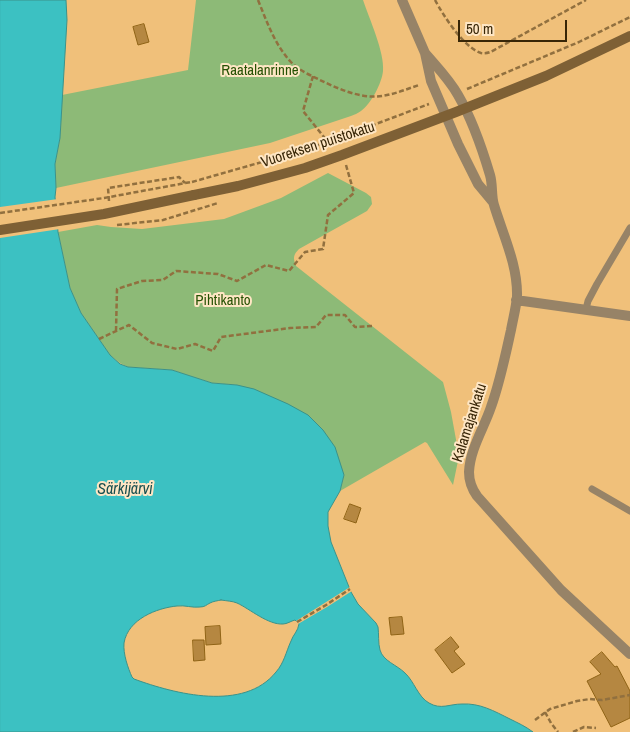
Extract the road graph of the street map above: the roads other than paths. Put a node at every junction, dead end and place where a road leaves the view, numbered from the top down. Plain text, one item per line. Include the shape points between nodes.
1 (402, 0) edge
2 (630, 36) edge
3 (425, 53) junction
4 (465, 109) junction
5 (446, 116) junction
6 (493, 202) junction
7 (630, 228) edge
8 (0, 230) edge
9 (516, 300) junction
10 (586, 310) junction
11 (630, 316) edge
12 (592, 489) dead end
13 (630, 511) edge
14 (630, 654) edge

1 - 3 street
2 - 4 main road, Vuoreksen puistokatu via 546,76
3 - 4 street, Kalamajankatu via 457,93
3 - 5 street, Kalamajankatu via 431,81
4 - 5 main road, Vuoreksen puistokatu
4 - 6 street, Kalamajankatu via 491,178
5 - 6 street, Kalamajankatu via 478,184
5 - 8 main road, Vuoreksen puistokatu, bridge via 305,168 238,186 104,214
6 - 9 street, Kalamajankatu via 512,257 517,281
7 - 10 lane via 597,284
9 - 10 street
9 - 14 street, Kalamajankatu via 502,374 470,462 469,479 477,496 561,590
10 - 11 street
12 - 13 lane

